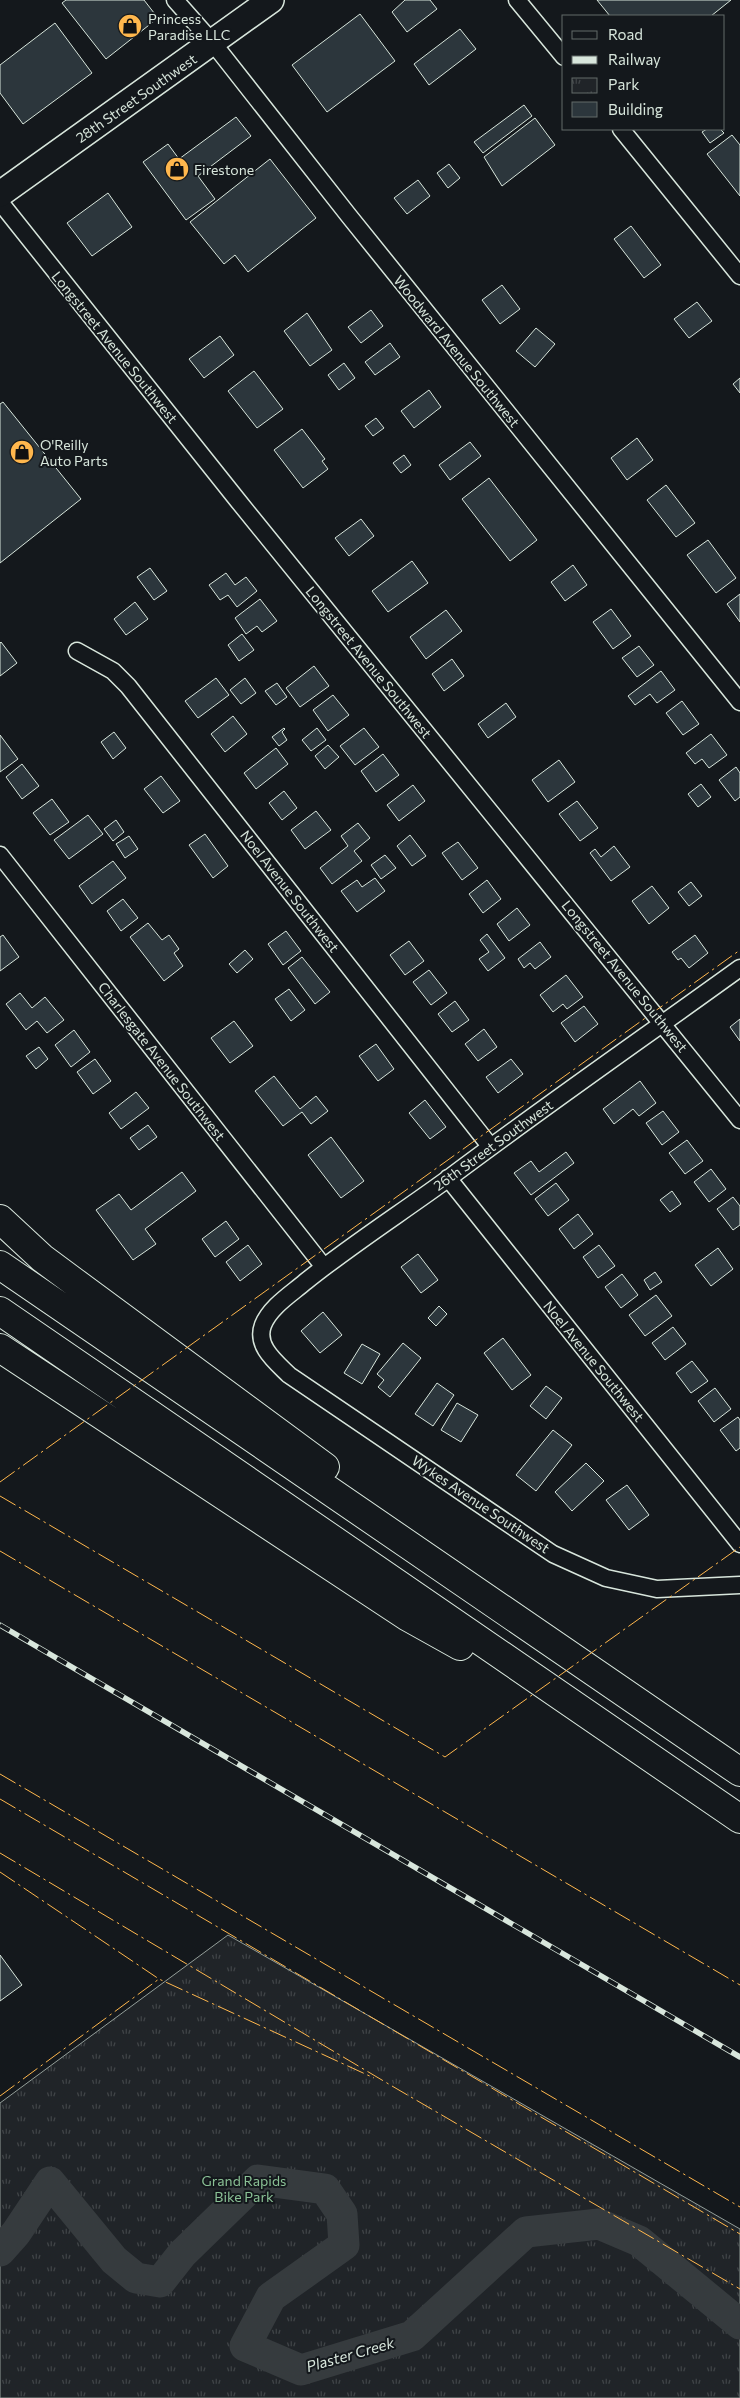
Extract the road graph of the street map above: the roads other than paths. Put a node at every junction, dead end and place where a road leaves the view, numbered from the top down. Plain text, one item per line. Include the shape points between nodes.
1 (175, 0) edge
2 (271, 0) edge
3 (518, 0) edge
4 (213, 43) junction
5 (562, 55) edge
6 (622, 130) edge
7 (0, 194) edge
8 (0, 202) edge
9 (740, 276) edge
10 (77, 651) dead end
11 (740, 702) edge
12 (0, 855) edge
13 (740, 968) edge
14 (664, 1024) junction
15 (740, 1120) edge
16 (490, 1146) junction
17 (448, 1178) junction
18 (0, 1219) edge
19 (0, 1265) edge
20 (324, 1267) junction
21 (0, 1310) edge
22 (262, 1335) joint
23 (0, 1348) edge
24 (740, 1544) edge
25 (740, 1585) edge
26 (551, 1642) junction
27 (581, 1710) junction
28 (740, 1772) edge
29 (740, 1819) edge

1 - 4 street, Woodward Avenue Southwest
2 - 4 main road, 28th Street Southwest
3 - 5 street
4 - 7 main road, 28th Street Southwest
4 - 11 street, Woodward Avenue Southwest
6 - 9 street
8 - 14 street, Longstreet Avenue Southwest via 239,502
10 - 16 street, Noel Avenue Southwest via 113,671 128,686
12 - 20 street, Charlesgate Avenue Southwest
13 - 14 street, 26th Street Southwest
14 - 15 street, Longstreet Avenue Southwest
14 - 16 street, 26th Street Southwest
16 - 17 street, 26th Street Southwest
17 - 20 street, 26th Street Southwest
17 - 24 street, Noel Avenue Southwest
18 - 26 highway via 57,1270 278,1431
19 - 26 highway
20 - 22 street, 26th Street Southwest via 280,1303 263,1325
21 - 27 highway
22 - 25 street, Wykes Avenue Southwest via 264,1348 289,1375 553,1554 606,1578 657,1589
23 - 27 highway via 408,1617
26 - 28 highway
27 - 29 highway

